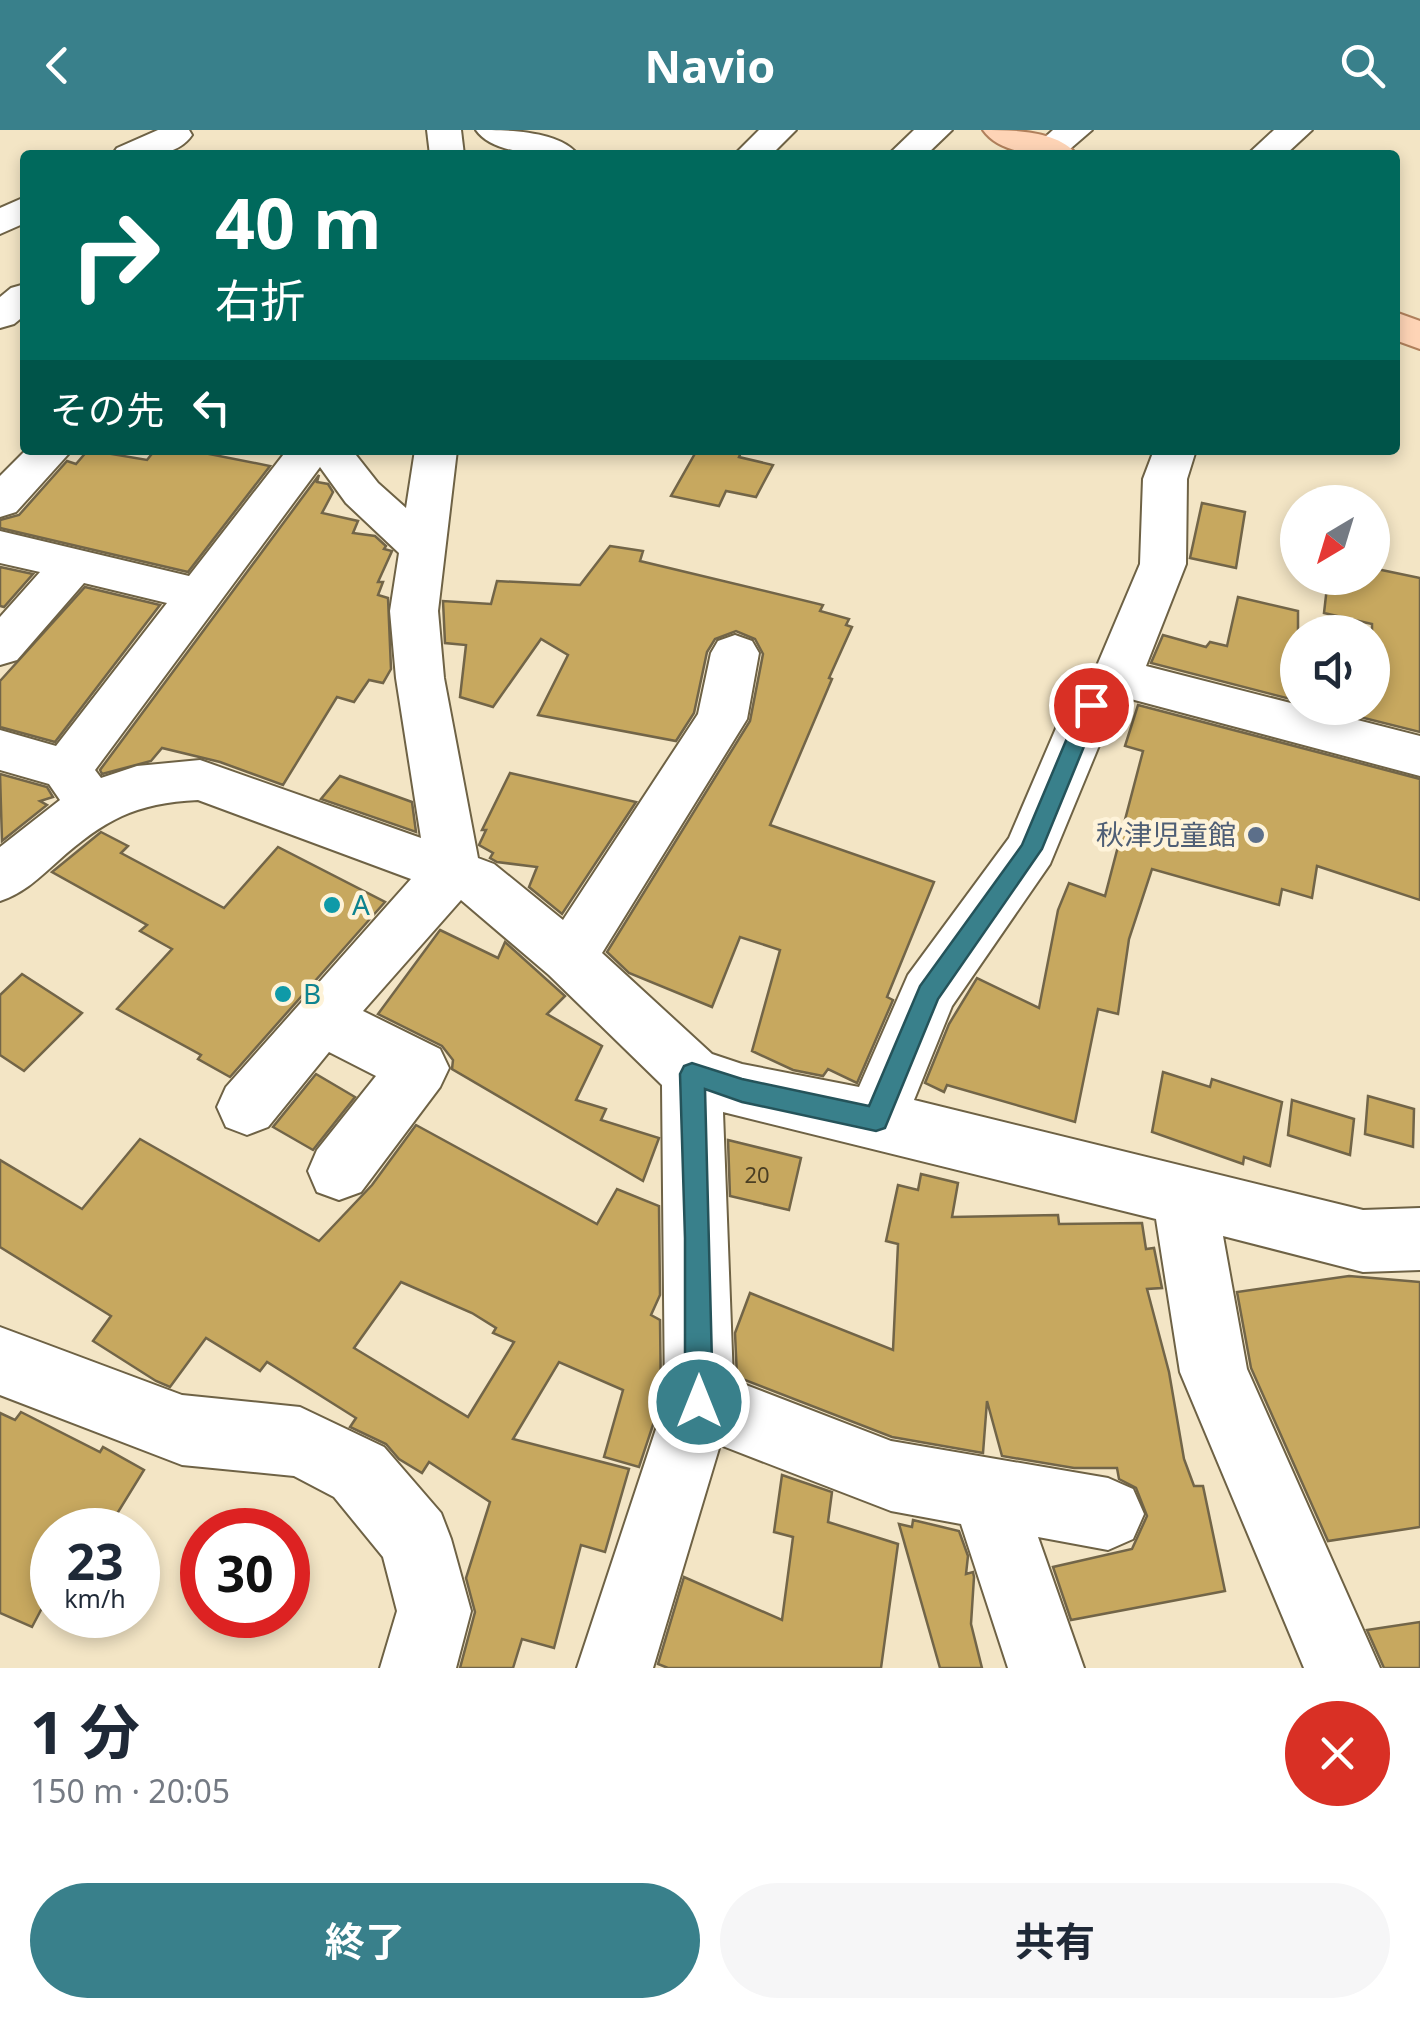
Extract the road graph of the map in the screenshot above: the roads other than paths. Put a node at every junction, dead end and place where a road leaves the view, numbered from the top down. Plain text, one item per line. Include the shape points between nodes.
1 (493, 130) edge
2 (935, 130) edge
3 (1000, 130) edge
4 (1295, 130) edge
5 (174, 140) edge
6 (1060, 149) edge
7 (144, 150) edge
8 (547, 150) edge
9 (911, 150) edge
10 (1270, 150) edge
11 (20, 300) edge
12 (0, 316) edge
13 (46, 455) edge
14 (306, 455) edge
15 (334, 455) edge
16 (435, 455) edge
17 (1172, 455) edge
18 (0, 502) edge
19 (0, 547) edge
20 (422, 548) junction
21 (74, 564) junction
22 (200, 595) junction
23 (0, 648) edge
24 (735, 652) dead end
25 (1116, 677) junction
26 (0, 750) edge
27 (1420, 756) edge
28 (79, 787) junction
29 (453, 871) junction
30 (0, 879) edge
31 (569, 958) junction
32 (321, 1019) junction
33 (692, 1074) junction
34 (247, 1108) dead end
35 (876, 1120) junction
36 (339, 1171) dead end
37 (1185, 1199) junction
38 (1420, 1239) edge
39 (0, 1362) edge
40 (699, 1402) junction
41 (987, 1495) junction
42 (1108, 1514) dead end
43 (418, 1668) edge
44 (615, 1668) edge
45 (1046, 1668) edge
46 (1342, 1668) edge

1 - 8 street
2 - 9 street
3 - 6 main road
4 - 10 street
5 - 7 street
11 - 12 street
13 - 18 street
14 - 22 street
15 - 20 street via 362,494
16 - 20 street
17 - 25 street via 1165,479 1163,564
19 - 21 street
20 - 29 street via 415,628
21 - 22 street
21 - 23 street
22 - 28 street
24 - 31 street via 722,718
25 - 27 street
25 - 35 street via 1091,705 1031,849 928,993
26 - 28 street
28 - 29 street via 200,780
28 - 30 street
29 - 31 street via 475,880
29 - 32 street
31 - 33 street
32 - 34 street
32 - 36 street via 419,1068
33 - 35 street
33 - 40 street
35 - 37 street
37 - 38 street via 1363,1240
37 - 46 street via 1214,1372
39 - 43 street via 182,1430 300,1442 359,1472 415,1539 434,1612
40 - 41 street via 890,1476
40 - 44 street
41 - 42 street
41 - 45 street

